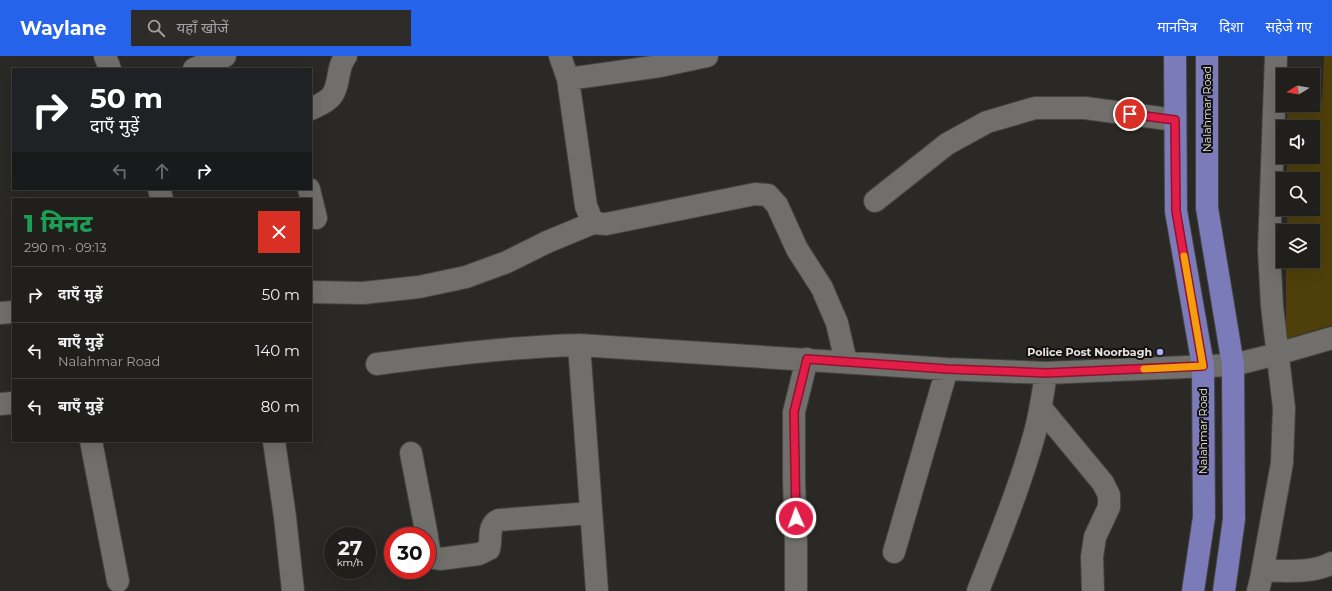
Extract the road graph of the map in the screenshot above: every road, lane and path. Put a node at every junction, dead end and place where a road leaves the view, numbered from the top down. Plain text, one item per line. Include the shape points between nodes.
1 (105, 56) edge
2 (225, 56) edge
3 (346, 56) edge
4 (560, 56) edge
5 (707, 56) edge
6 (1175, 56) edge
7 (1207, 56) edge
8 (1276, 56) edge
9 (110, 68) edge
10 (196, 68) edge
11 (568, 79) junction
12 (312, 108) edge
13 (1175, 120) junction
14 (312, 201) edge
15 (875, 201) dead end
16 (316, 218) dead end
17 (593, 223) junction
18 (312, 292) edge
19 (12, 312) edge
20 (0, 313) edge
21 (1332, 338) edge
22 (579, 345) junction
23 (1277, 354) junction
24 (807, 359) junction
25 (846, 362) junction
26 (377, 364) dead end
27 (1233, 365) junction
28 (1203, 366) junction
29 (947, 369) junction
30 (1046, 373) junction
31 (12, 403) edge
32 (0, 404) edge
33 (1041, 408) junction
34 (91, 442) edge
35 (274, 442) edge
36 (411, 453) dead end
37 (591, 513) junction
38 (425, 527) edge
39 (894, 552) dead end
40 (436, 558) edge
41 (1332, 563) edge
42 (118, 581) dead end
43 (1260, 581) edge
44 (293, 591) edge
45 (597, 591) edge
46 (796, 591) edge
47 (978, 591) edge
48 (1093, 591) edge
49 (1193, 591) edge
50 (1224, 591) edge

1 - 9 street
2 - 10 street
3 - 12 street via 341,62 334,93 323,103
4 - 11 street
5 - 11 street via 660,66
6 - 13 main road, Nalahmar Road
7 - 27 main road, Nalahmar Road via 1207,208
8 - 23 street via 1269,250
11 - 17 street via 586,206
13 - 15 street via 1085,108 1035,108 986,122 947,144
13 - 28 main road, Nalahmar Road via 1176,211
14 - 16 street
17 - 18 street via 507,262 466,277 419,287 363,293
17 - 25 street via 606,224 755,194 768,195 777,205 797,249 822,288 836,323
19 - 20 street
21 - 23 street
22 - 24 street
22 - 26 street via 475,351
22 - 37 street
23 - 27 street
23 - 43 street via 1284,408 1282,463
24 - 25 street
24 - 46 street via 794,412
25 - 29 street
27 - 28 street
27 - 50 main road, Nalahmar Road via 1234,519
28 - 30 street
28 - 49 main road, Nalahmar Road via 1204,517
29 - 30 street
29 - 39 street
30 - 33 street
31 - 32 street
33 - 47 street via 1021,477
33 - 48 street via 1103,484 1109,495 1109,506 1095,537 1092,557
34 - 42 street
35 - 44 street
36 - 38 street
37 - 40 street via 499,520 494,522 491,528 489,549 479,554
37 - 45 street
41 - 43 street via 1313,570

